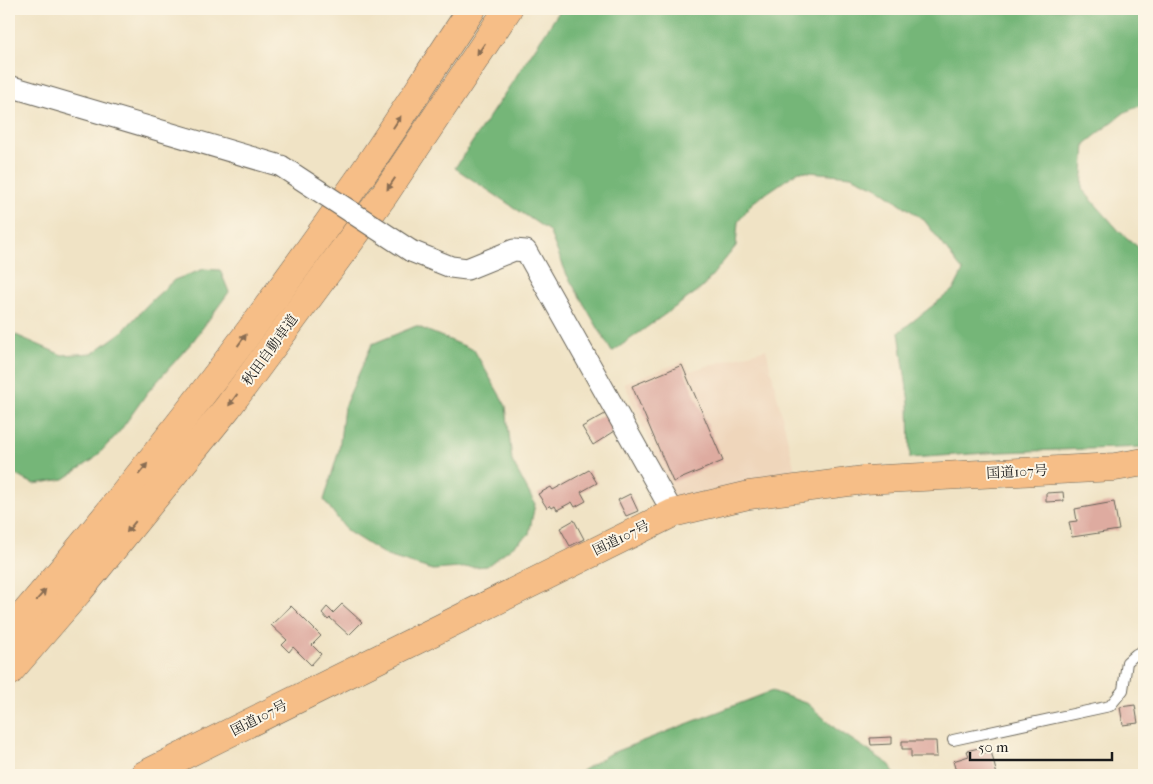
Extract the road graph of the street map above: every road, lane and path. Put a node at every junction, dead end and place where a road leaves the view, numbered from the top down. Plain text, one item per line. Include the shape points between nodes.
1 (472, 9) edge
2 (508, 9) edge
3 (9, 86) edge
4 (1144, 462) edge
5 (672, 513) junction
6 (9, 632) edge
7 (1144, 650) edge
8 (9, 672) edge
9 (953, 740) dead end
10 (144, 775) edge

6 -> 1 highway, 秋田自動車道 via 207,389 360,178
2 -> 8 highway, 秋田自動車道 via 384,194 228,407
3 - 5 street, bridge via 281,166 411,251 451,267 467,269 514,250 526,251
4 - 5 highway, 国道107号 via 1114,467 864,480 749,495
5 - 10 highway, 国道107号
7 - 9 lane via 1127,662 1123,690 1110,706

